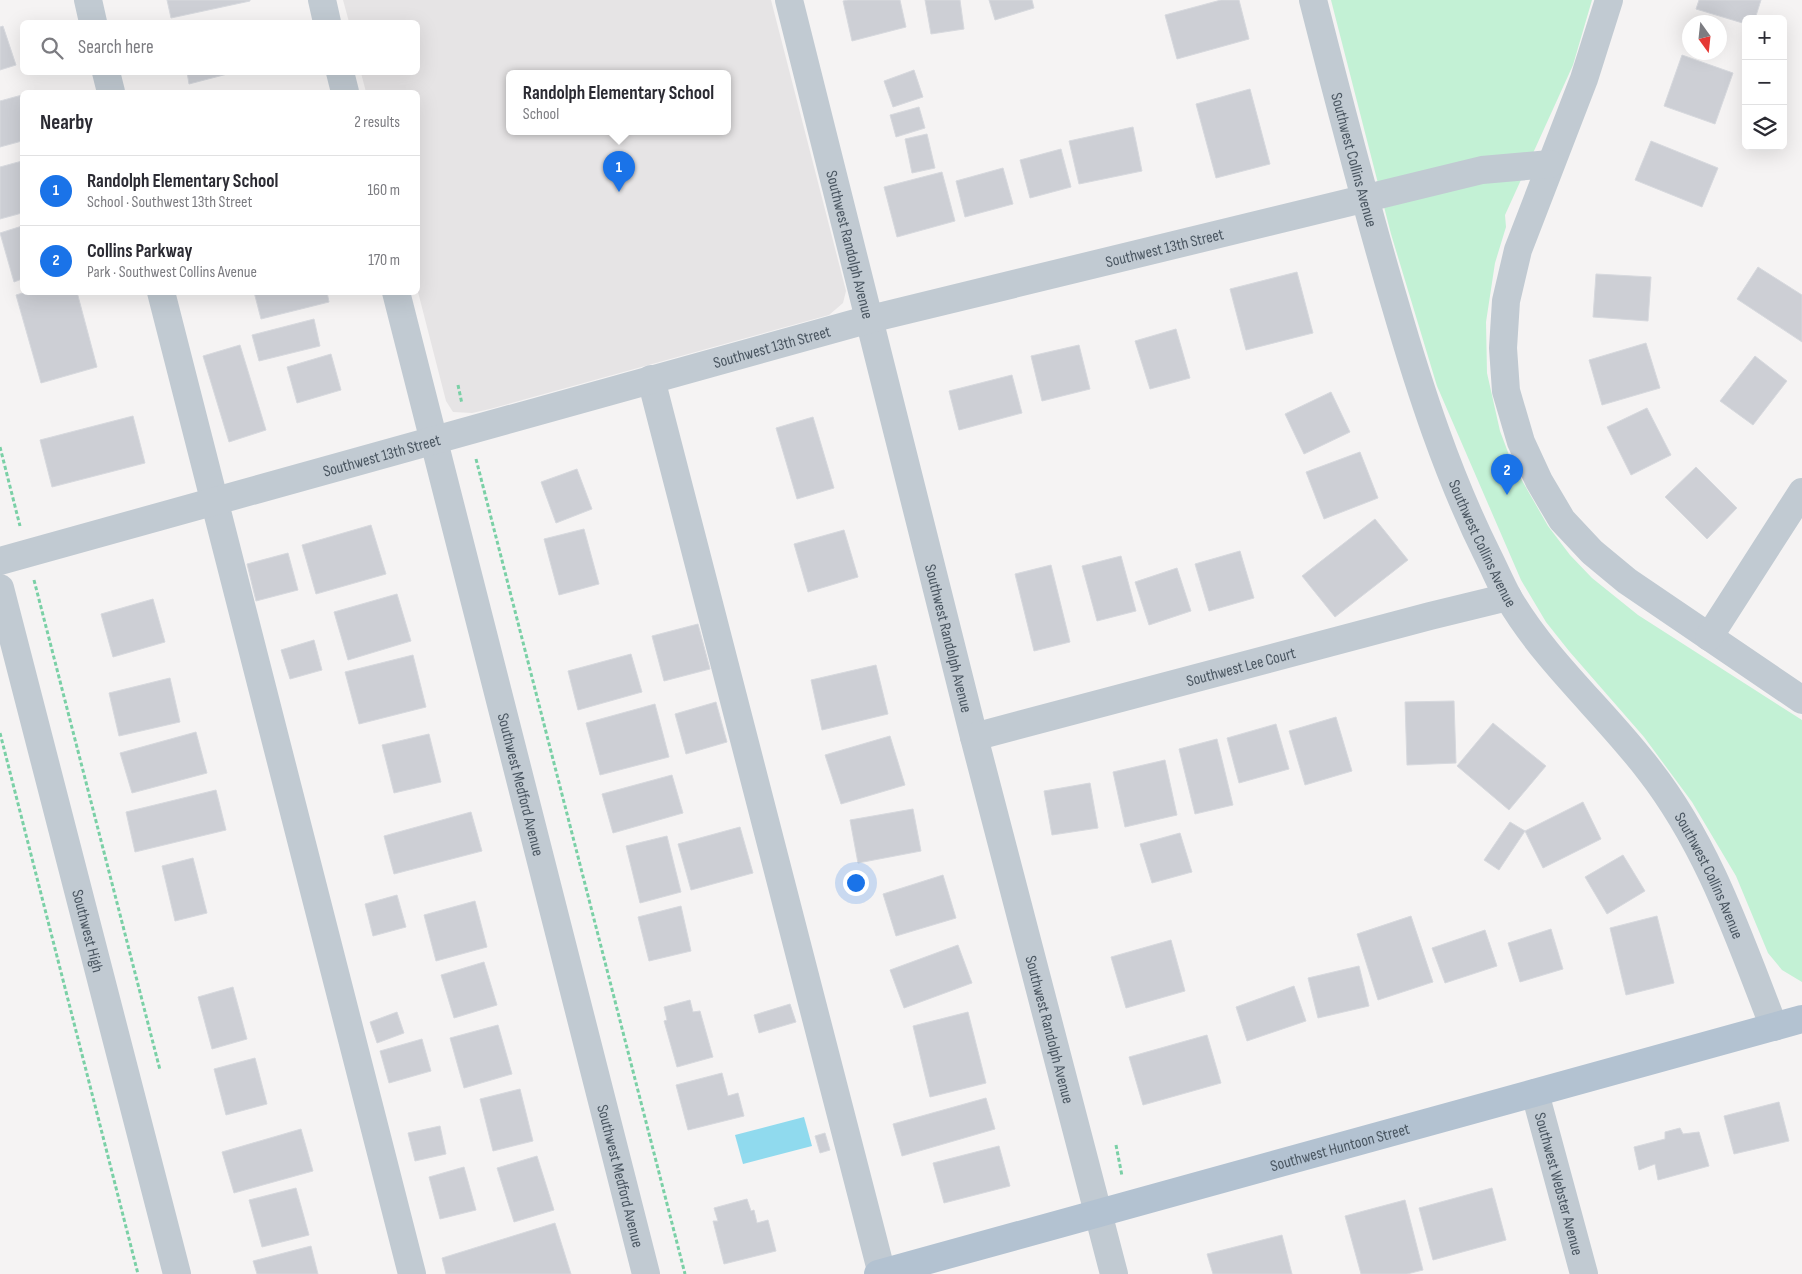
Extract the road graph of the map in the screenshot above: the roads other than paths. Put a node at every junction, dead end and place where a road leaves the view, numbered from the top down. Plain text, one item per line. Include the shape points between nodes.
1 (88, 0) edge
2 (322, 0) edge
3 (789, 0) edge
4 (1313, 0) edge
5 (1609, 0) edge
6 (93, 20) edge
7 (327, 20) edge
8 (107, 75) edge
9 (341, 75) edge
10 (110, 90) edge
11 (344, 90) edge
12 (1550, 164) junction
13 (1364, 198) junction
14 (162, 295) edge
15 (397, 295) edge
16 (870, 320) junction
17 (651, 379) junction
18 (434, 440) junction
19 (1802, 492) edge
20 (214, 501) junction
21 (0, 561) edge
22 (0, 588) edge
23 (1508, 597) junction
24 (1709, 637) junction
25 (1802, 700) edge
26 (974, 737) junction
27 (1802, 1019) edge
28 (1774, 1027) junction
29 (1536, 1093) junction
30 (1098, 1213) junction
31 (177, 1274) edge
32 (412, 1274) edge
33 (646, 1274) edge
34 (881, 1274) edge
35 (1114, 1274) edge
36 (1584, 1274) edge

1 - 6 street
2 - 7 street
3 - 16 street, Southwest Randolph Avenue
4 - 13 street, Southwest Collins Avenue
5 - 12 street via 1584,79
8 - 10 street
9 - 11 street
12 - 13 street, Southwest 13th Street via 1482,170
12 - 24 street via 1518,250 1506,301 1503,348 1506,391 1520,442 1562,520 1592,552 1627,581
13 - 16 street, Southwest 13th Street
13 - 23 street, Southwest Collins Avenue via 1415,372 1444,455 1475,531
14 - 20 street
15 - 18 street, Southwest Medford Avenue
16 - 17 street, Southwest 13th Street
16 - 26 street, Southwest Randolph Avenue
17 - 18 street, Southwest 13th Street
17 - 34 street
18 - 20 street, Southwest 13th Street
18 - 33 street, Southwest Medford Avenue
19 - 24 street
20 - 21 street, Southwest 13th Street
20 - 32 street
22 - 31 street, Southwest High
23 - 26 street, Southwest Lee Court
23 - 28 street, Southwest Collins Avenue via 1542,647 1649,770 1671,802 1706,860
24 - 25 street
26 - 30 street, Southwest Randolph Avenue
27 - 28 main road, Southwest Huntoon Street
28 - 29 main road, Southwest Huntoon Street
29 - 30 main road, Southwest Huntoon Street
29 - 36 street, Southwest Webster Avenue
30 - 34 main road, Southwest Huntoon Street
30 - 35 street, Southwest Randolph Avenue

